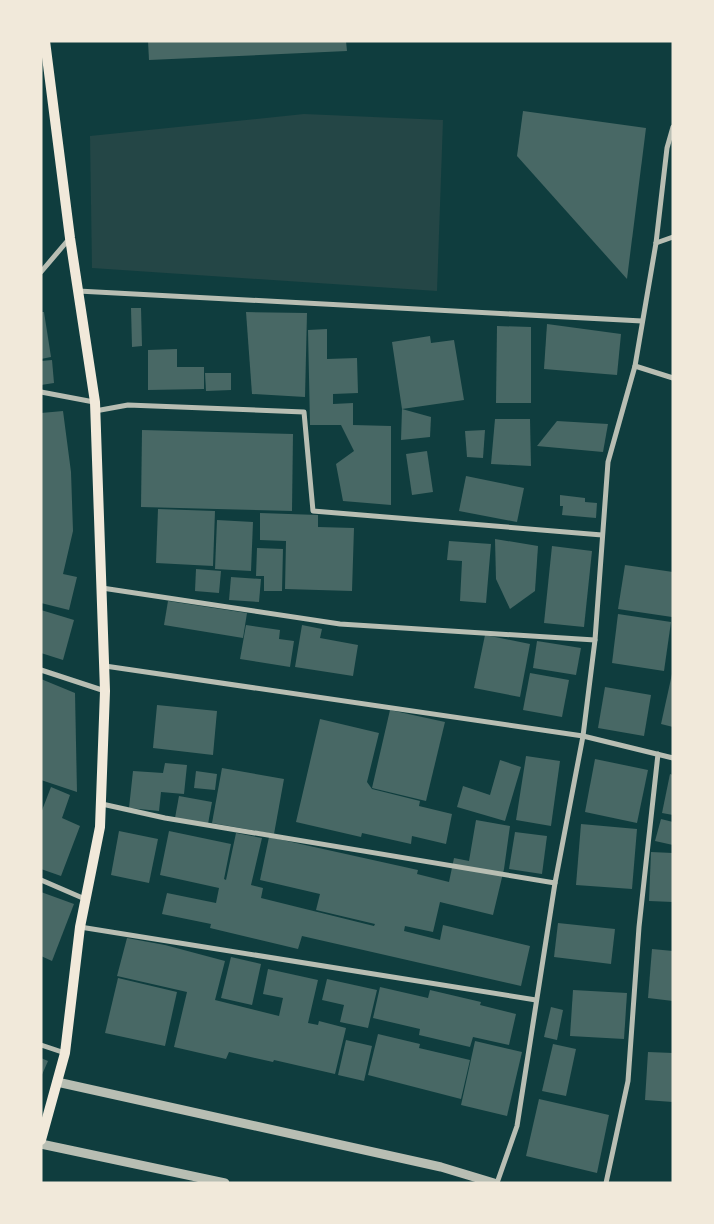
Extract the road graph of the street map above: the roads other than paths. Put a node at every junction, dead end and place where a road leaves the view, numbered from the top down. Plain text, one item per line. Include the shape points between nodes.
1 (45, 41) edge
2 (673, 127) edge
3 (673, 237) edge
4 (70, 238) junction
5 (656, 243) junction
6 (41, 272) edge
7 (77, 291) junction
8 (642, 321) junction
9 (635, 366) junction
10 (673, 378) edge
11 (41, 392) edge
12 (95, 407) junction
13 (602, 535) junction
14 (102, 588) junction
15 (595, 640) junction
16 (105, 666) junction
17 (41, 670) edge
18 (105, 691) junction
19 (583, 736) junction
20 (658, 754) junction
21 (673, 758) edge
22 (102, 804) junction
23 (41, 880) edge
24 (555, 883) junction
25 (86, 899) junction
26 (80, 927) junction
27 (536, 1000) junction
28 (41, 1045) edge
29 (65, 1053) junction
30 (57, 1082) junction
31 (41, 1140) edge
32 (41, 1144) edge
33 (225, 1183) edge
34 (496, 1183) edge
35 (606, 1183) edge

1 - 4 main road
2 - 5 street via 667,148
3 - 5 street
4 - 6 street
4 - 7 main road
5 - 8 street
7 - 8 street
7 - 12 main road
8 - 9 street
9 - 10 street
9 - 13 street via 608,462
11 - 12 street
12 - 13 street via 128,405 304,412 313,511
12 - 14 main road
13 - 15 street
14 - 15 street via 340,624
14 - 16 main road
15 - 19 street
16 - 18 main road
16 - 19 street
17 - 18 street
18 - 22 main road
19 - 20 street
19 - 24 street
20 - 21 street
20 - 35 street via 639,927 628,1081
22 - 24 street via 165,818
22 - 25 main road
23 - 25 street
24 - 27 street
25 - 26 main road
26 - 27 street
26 - 29 main road
27 - 34 street via 517,1126
28 - 29 street
29 - 30 main road
30 - 31 main road
30 - 34 street via 441,1167
32 - 33 street

